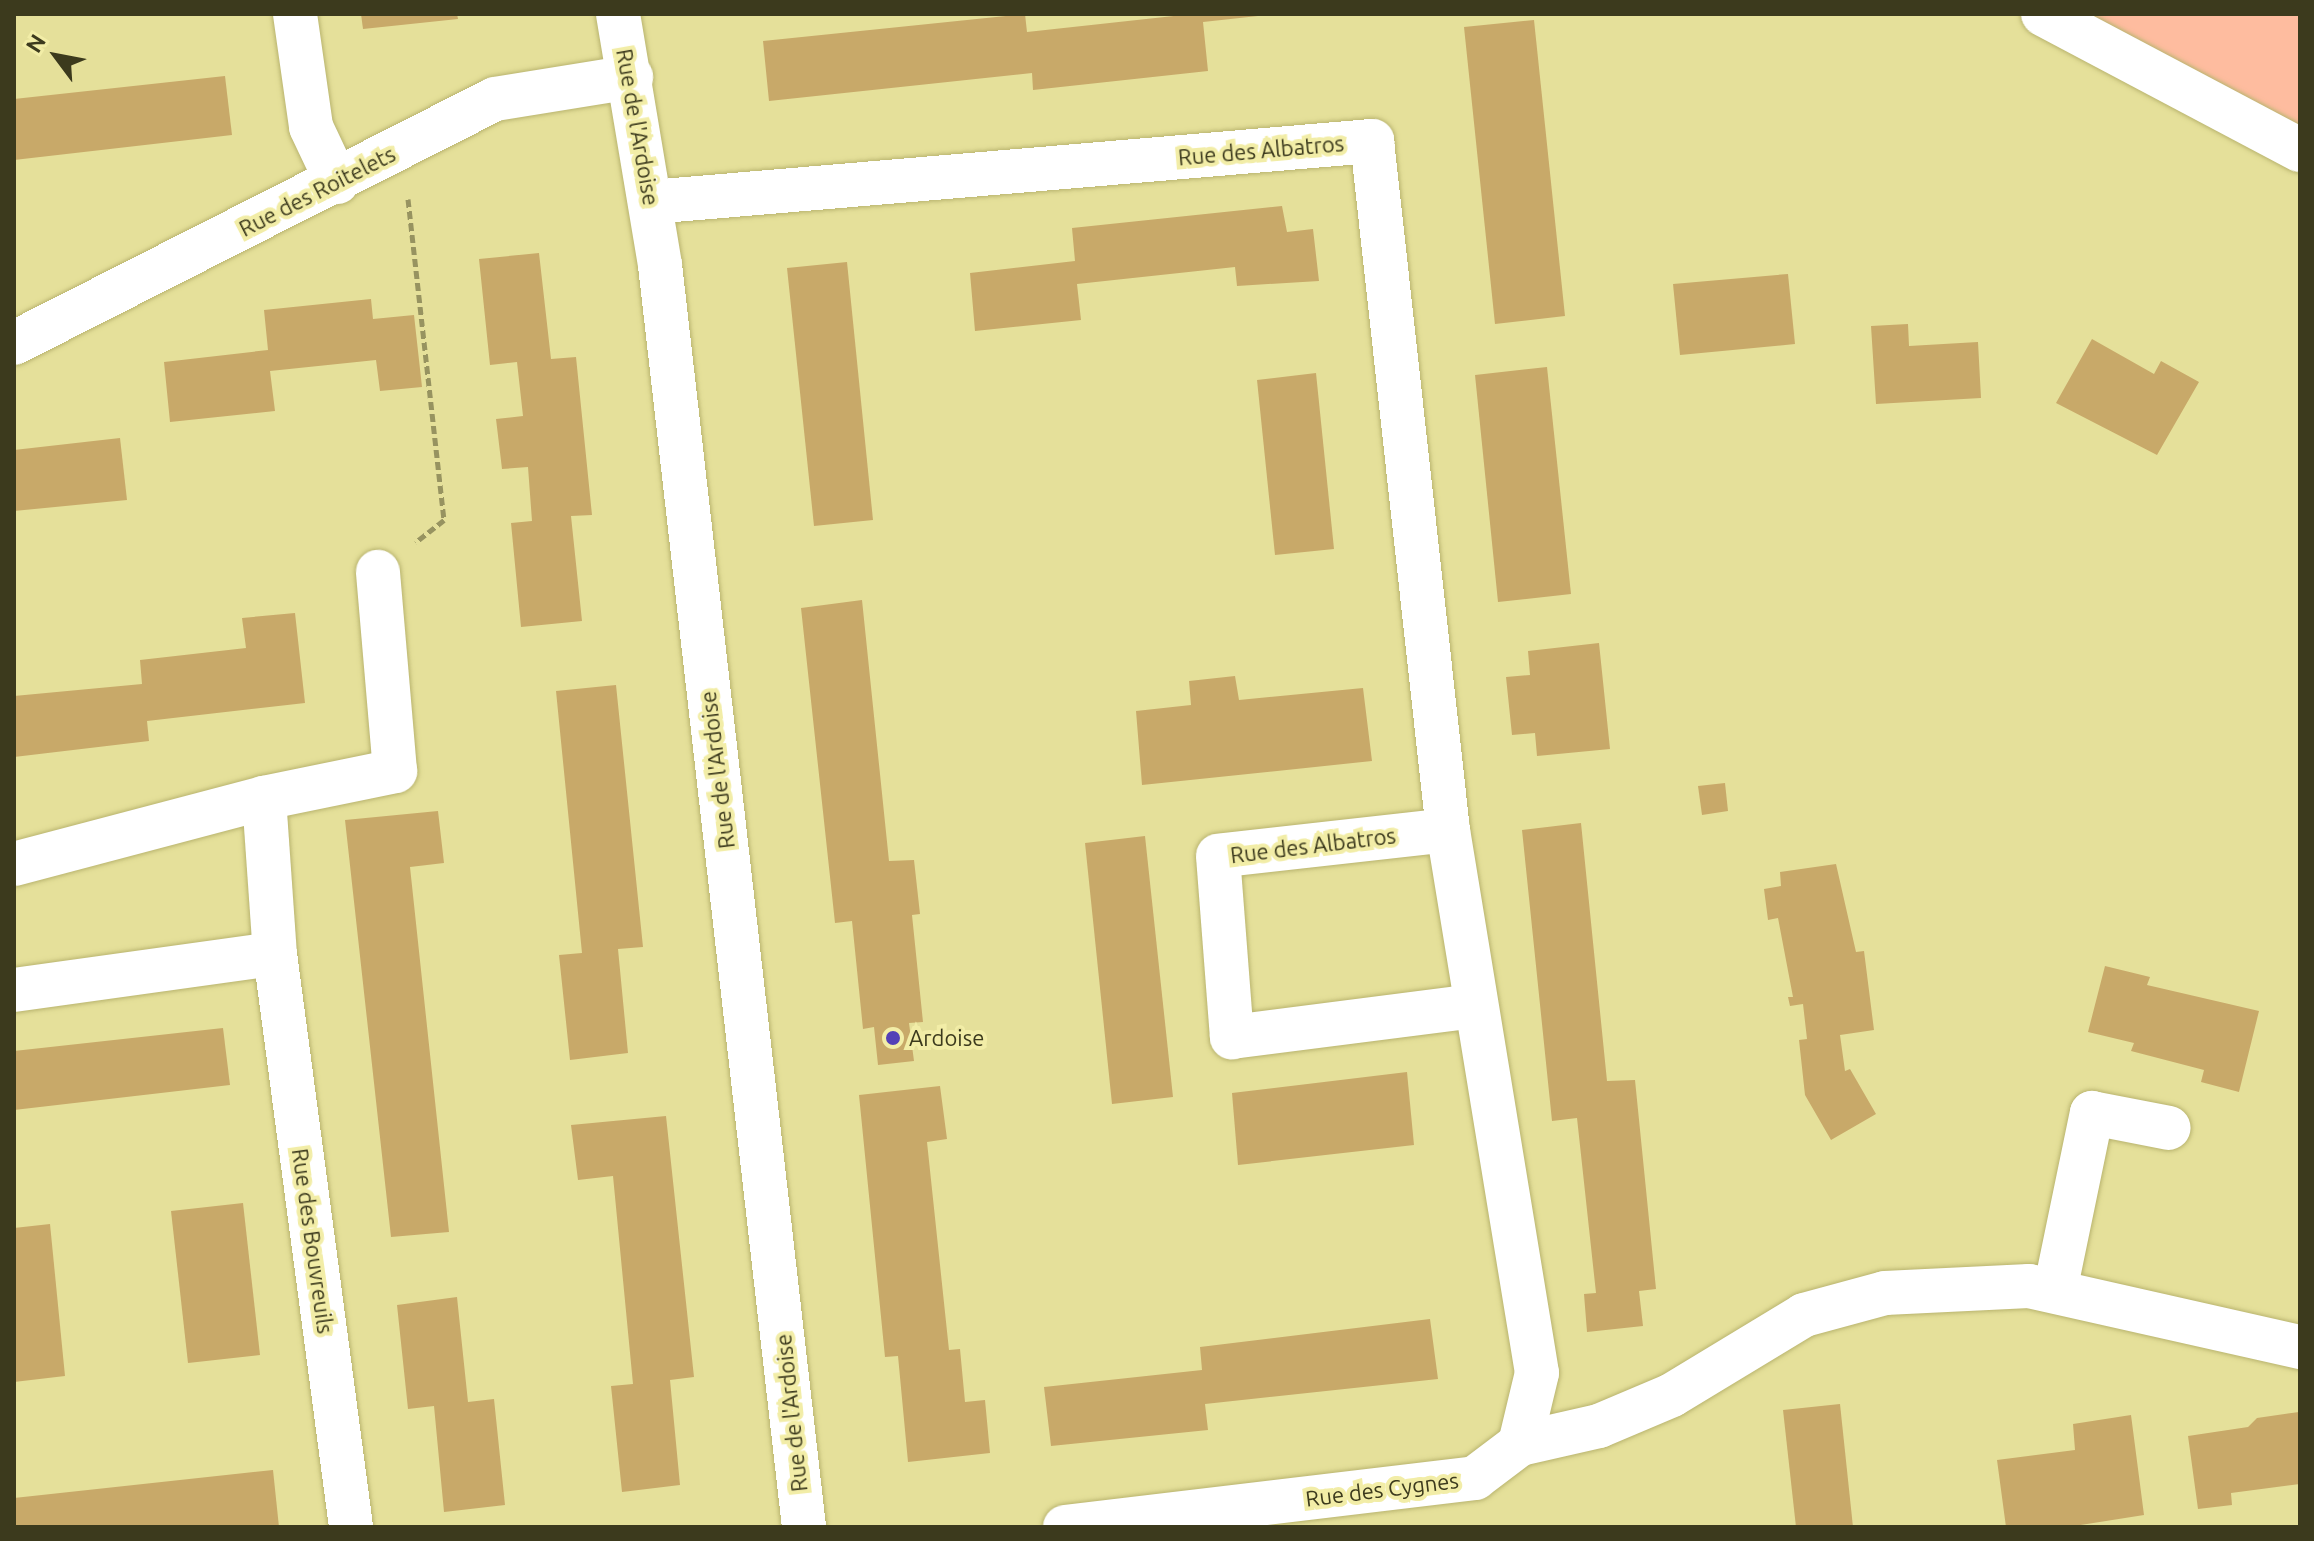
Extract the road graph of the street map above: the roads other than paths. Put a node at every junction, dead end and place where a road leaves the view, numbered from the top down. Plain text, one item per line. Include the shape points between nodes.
1 (295, 14) edge
2 (618, 14) edge
3 (2043, 14) edge
4 (631, 77) junction
5 (2300, 150) edge
6 (337, 182) junction
7 (651, 202) junction
8 (14, 343) edge
9 (378, 572) road end
10 (264, 798) junction
11 (1448, 830) junction
12 (14, 864) edge
13 (275, 954) junction
14 (14, 990) edge
15 (1473, 1006) junction
16 (2169, 1128) dead end
17 (2055, 1291) junction
18 (2300, 1347) edge
19 (1520, 1444) junction
20 (351, 1527) edge
21 (804, 1527) edge
22 (1065, 1527) edge

1 - 6 street via 311,127
2 - 4 street, Rue de l'Ardoise
3 - 5 street
4 - 6 street, Rue des Roitelets via 495,99
4 - 7 street, Rue de l'Ardoise
6 - 8 street, Rue des Roitelets
7 - 11 street, Rue des Albatros via 1372,141
7 - 21 street, Rue de l'Ardoise
9 - 10 street via 395,771
10 - 12 street
10 - 13 street, Rue des Bouvreuils
11 - 15 street, Rue des Albatros
11 - 15 street, Rue des Albatros via 1218,856 1232,1037
13 - 14 street
13 - 20 street, Rue des Bouvreuils
15 - 19 street, Rue des Albatros via 1537,1373
16 - 17 street via 2092,1113
17 - 18 street, Rue des Cygnes
17 - 19 street, Rue des Cygnes via 2029,1286 1885,1293 1804,1315 1672,1395 1599,1426
19 - 22 street, Rue des Cygnes via 1475,1478

